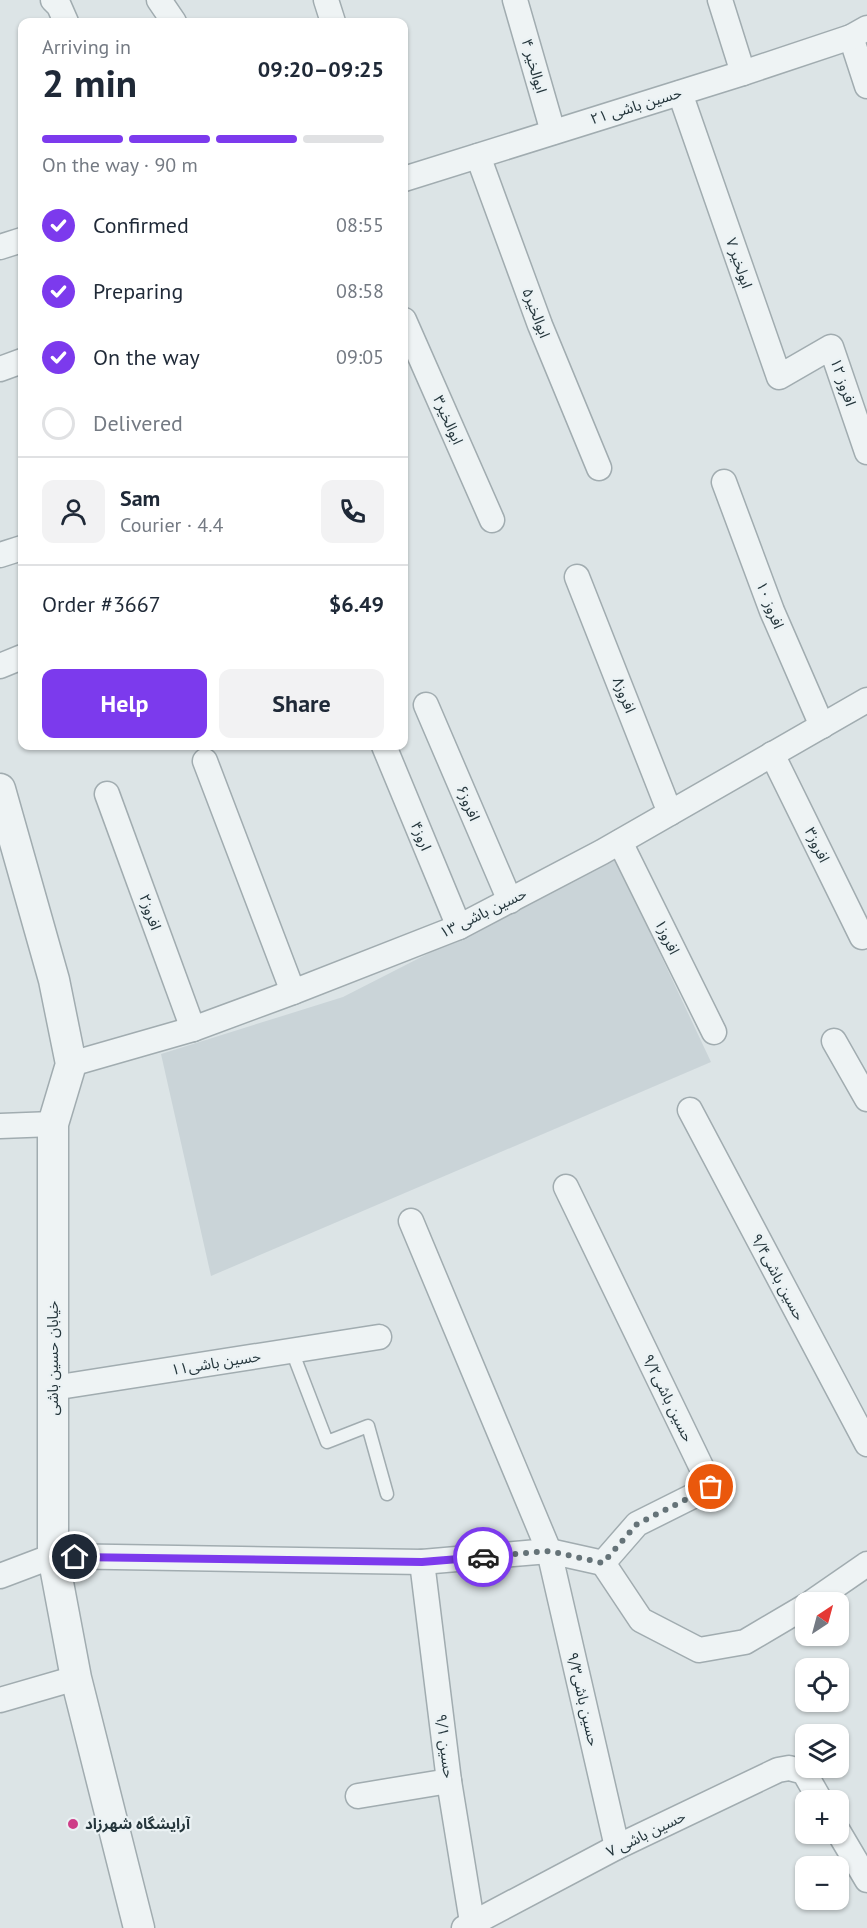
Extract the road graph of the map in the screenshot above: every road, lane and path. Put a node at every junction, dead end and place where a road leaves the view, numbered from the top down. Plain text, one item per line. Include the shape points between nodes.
1 (53, 0) edge
2 (159, 0) edge
3 (326, 0) edge
4 (515, 0) edge
5 (720, 0) edge
6 (64, 18) edge
7 (171, 18) edge
8 (332, 18) edge
9 (859, 33) edge
10 (743, 73) junction
11 (867, 86) edge
12 (680, 93) junction
13 (554, 132) junction
14 (477, 156) junction
15 (408, 178) edge
16 (18, 241) edge
17 (0, 247) edge
18 (408, 329) edge
19 (831, 347) joint
20 (18, 362) edge
21 (0, 369) edge
22 (867, 452) edge
23 (598, 468) dead end
24 (724, 482) dead end
25 (492, 520) dead end
26 (18, 549) edge
27 (0, 555) edge
28 (577, 577) dead end
29 (18, 659) edge
30 (0, 666) edge
31 (867, 700) edge
32 (426, 705) dead end
33 (822, 726) junction
34 (386, 750) edge
35 (772, 754) junction
36 (205, 761) dead end
37 (0, 789) edge
38 (107, 794) dead end
39 (670, 813) junction
40 (620, 842) junction
41 (510, 901) junction
42 (459, 927) junction
43 (862, 937) dead end
44 (293, 992) junction
45 (193, 1029) junction
46 (714, 1032) dead end
47 (834, 1041) dead end
48 (71, 1064) junction
49 (867, 1100) edge
50 (690, 1110) dead end
51 (53, 1124) junction
52 (0, 1126) edge
53 (566, 1187) dead end
54 (411, 1221) dead end
55 (379, 1337) dead end
56 (292, 1351) junction
57 (53, 1388) junction
58 (867, 1444) edge
59 (387, 1494) dead end
60 (549, 1551) junction
61 (53, 1556) junction
62 (422, 1562) junction
63 (603, 1563) junction
64 (867, 1564) edge
65 (0, 1576) edge
66 (826, 1592) edge
67 (795, 1613) edge
68 (76, 1678) junction
69 (0, 1700) edge
70 (449, 1781) junction
71 (814, 1790) edge
72 (358, 1796) dead end
73 (846, 1844) edge
74 (616, 1847) junction
75 (866, 1874) edge
76 (470, 1927) edge
77 (139, 1928) edge

1 - 6 street
2 - 7 street
3 - 8 street
4 - 13 street, ابوالخیر ۴
5 - 10 street
9 - 10 street, حسین باشی ۲۱
9 - 11 street
10 - 12 street, حسین باشی ۲۱
12 - 13 street, حسین باشی ۲۱
12 - 19 street, ابولخیر ۷ via 779,377
13 - 14 street, حسین باشی ۲۱
14 - 15 street, حسین باشی ۲۱
14 - 23 street, ابوالخیر۵
16 - 17 street
18 - 25 street, ابوالخیر۳
19 - 22 street, افروز ۱۲
20 - 21 street
24 - 33 street, افروز ۱۰ via 772,611
26 - 27 street
28 - 39 street, افروز۸
29 - 30 street
31 - 33 street, حسین باشی ۱۳
32 - 41 street, افروز۶
33 - 35 street, حسین باشی ۱۳
34 - 42 street, اروز۴
35 - 39 street, حسین باشی ۱۳
35 - 43 street, افروز۳
36 - 44 street
37 - 48 street, خیابان حسین باشی via 54,980
38 - 45 street, افروز۲
39 - 40 street, حسین باشی ۱۳
40 - 41 street, حسین باشی ۱۳
40 - 46 street, افروز۱
41 - 42 street, حسین باشی ۱۳
42 - 44 street, حسین باشی ۱۳
44 - 45 street, حسین باشی ۱۳
45 - 48 street, حسین باشی ۱۳
47 - 49 street
48 - 51 street, خیابان حسین باشی
50 - 58 street, حسین باشی۹/۴
51 - 52 street
51 - 57 street, خیابان حسین باشی
53 - 63 street, حسین باشی۹/۲ via 711,1487 637,1524
54 - 60 street
55 - 56 street, حسین باشی۱۱
56 - 57 street, حسین باشی۱۱
56 - 59 lane via 327,1442 368,1426
57 - 61 street, خیابان حسین باشی
60 - 62 street
60 - 63 street
60 - 74 street, حسین باشی۹/۳
61 - 62 street
61 - 65 street
61 - 68 street, خیابان حسین باشی
62 - 70 street, حسین ۹/۱
63 - 67 street via 640,1620 699,1650 746,1642
64 - 66 street
68 - 69 street
68 - 77 street, خیابان حسین باشی
70 - 72 street
70 - 76 street, حسین ۹/۱
71 - 74 street, حسین باشی ۷ via 804,1772 778,1770
73 - 75 street
74 - 76 street, حسین باشی ۷

